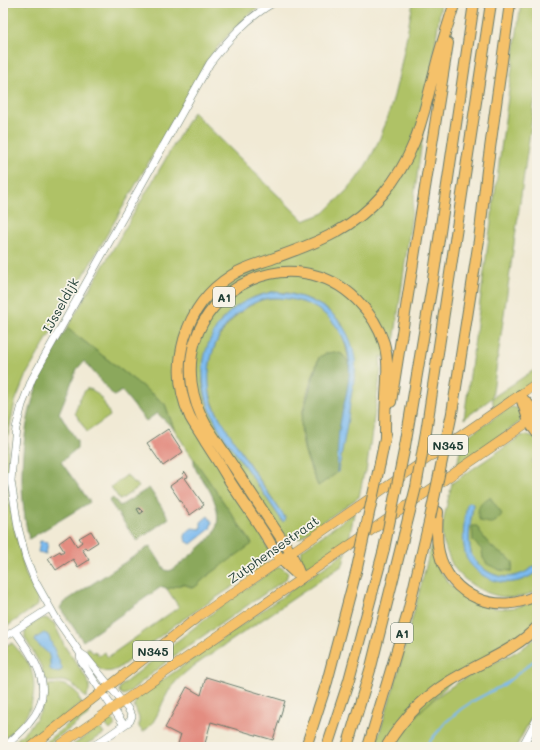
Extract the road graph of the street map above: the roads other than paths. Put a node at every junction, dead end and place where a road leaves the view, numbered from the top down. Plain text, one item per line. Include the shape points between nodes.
1 (273, 3) edge
2 (474, 3) edge
3 (491, 3) edge
4 (510, 3) edge
5 (454, 4) edge
6 (537, 383) edge
7 (520, 395) junction
8 (534, 417) edge
9 (537, 433) edge
10 (385, 440) junction
11 (434, 515) junction
12 (291, 552) junction
13 (281, 559) junction
14 (301, 578) junction
15 (537, 595) edge
16 (50, 608) junction
17 (537, 628) edge
18 (15, 631) junction
19 (3, 638) edge
20 (105, 689) junction
21 (122, 702) junction
22 (112, 708) junction
23 (537, 719) edge
24 (127, 723) junction
25 (4, 747) edge
26 (31, 747) edge
27 (57, 747) edge
28 (90, 747) edge
29 (306, 747) edge
30 (327, 747) edge
31 (347, 747) edge
32 (368, 747) edge
33 (386, 747) edge
34 (522, 747) edge

1 - 16 street, IJsseldijk via 249,19 210,63 32,379 22,405 16,428 11,481 26,558
2 - 30 highway, bridge via 405,446 384,549 353,666
3 - 31 highway, A1, bridge via 416,487 371,667
4 - 11 highway, A1, bridge via 479,240
5 - 10 highway, A1
5 - 13 highway, A1 via 418,135 406,161 383,194 356,219 329,237 249,266 224,281 200,305 186,332 181,349 180,377 182,393 190,416
6 - 7 main road, Zutphensestraat / N345
7 - 8 highway
7 - 12 main road, Zutphensestraat / N345
8 - 9 highway
8 - 14 main road, N345
10 - 12 highway, A1 via 388,376 384,343 375,323 362,305 348,292 318,276 282,272 262,276 243,284 226,295 212,309 197,335 190,364 196,406
10 - 29 highway, A1, bridge via 357,568 329,675
11 - 15 highway, A1 via 441,559 448,573 462,589 480,600 501,604 522,602
11 - 32 highway, A1
12 - 13 main road, Zutphensestraat / N345
12 - 14 highway
13 - 14 highway
13 - 20 main road, Zutphensestraat / N345 via 180,630
14 - 21 main road, N345
16 - 18 street
16 - 20 street, IJsseldijk via 80,653 81,660
17 - 33 highway via 514,646 462,673 431,694 404,720
18 - 19 street
18 - 25 street via 40,671 42,696 33,718
20 - 21 street
20 - 22 street
20 - 26 main road, Zutphensestraat / N345
21 - 22 main road, N345
21 - 24 street via 132,717
22 - 24 street
22 - 27 main road, N345
23 - 34 street
24 - 28 street

